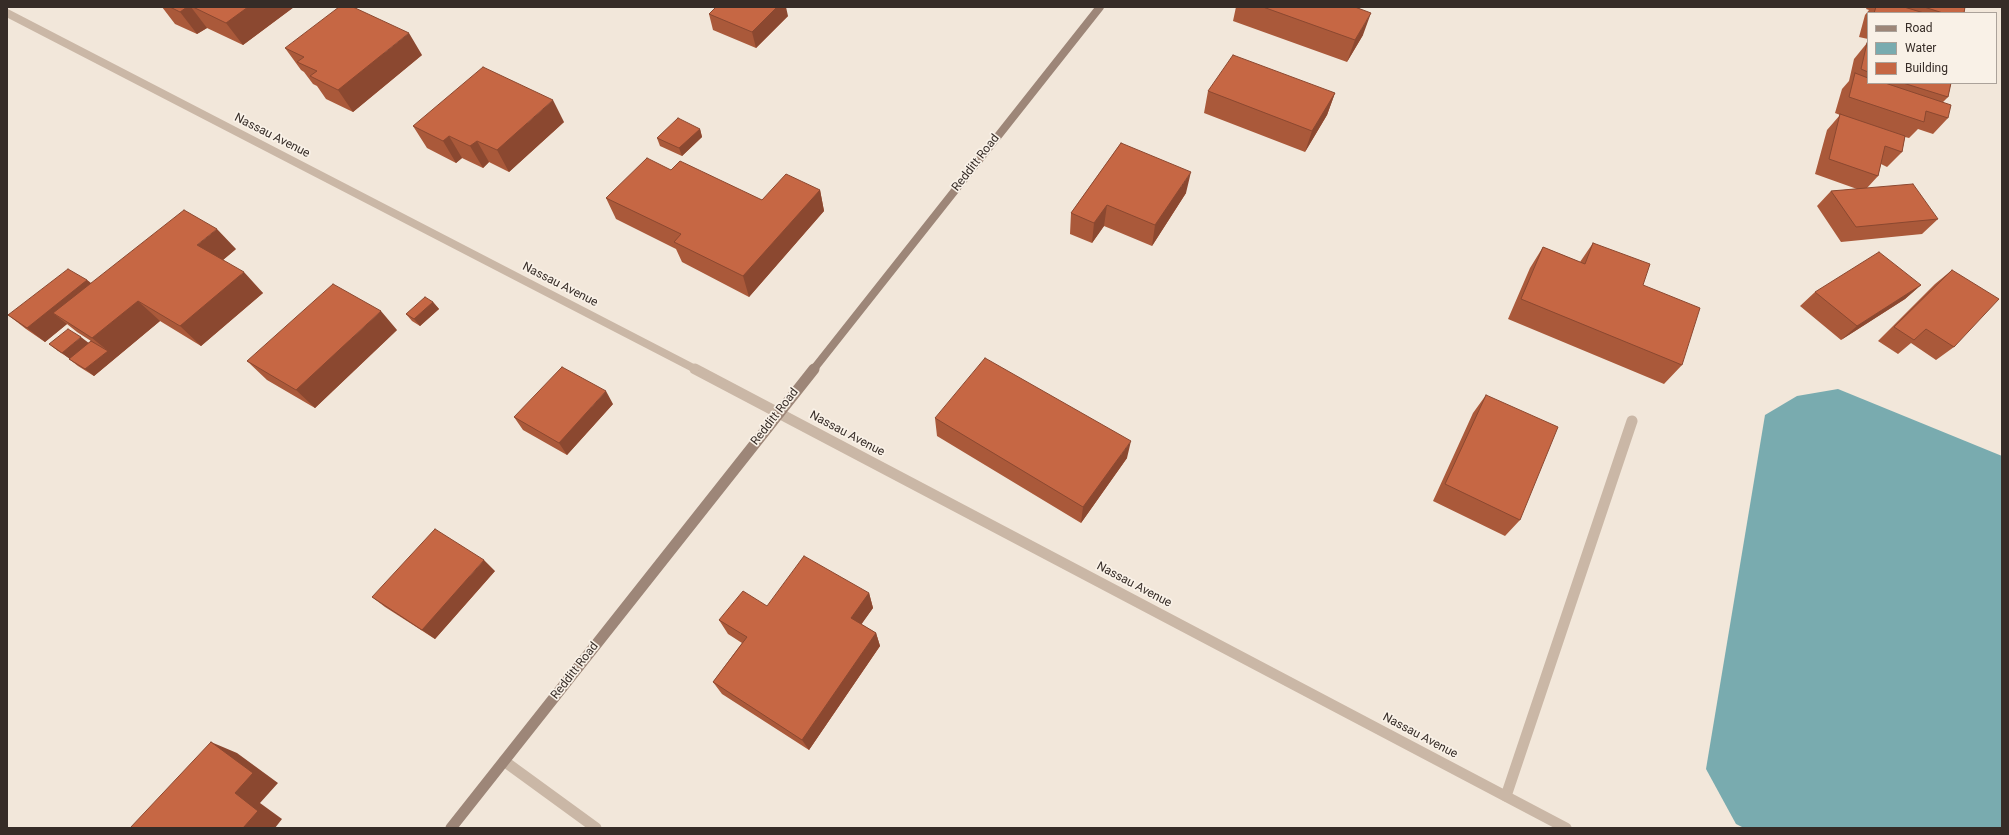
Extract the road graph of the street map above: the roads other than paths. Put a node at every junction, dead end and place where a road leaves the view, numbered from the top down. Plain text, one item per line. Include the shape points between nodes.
1 (1100, 7) edge
2 (7, 13) edge
3 (779, 412) junction
4 (1632, 421) dead end
5 (504, 761) junction
6 (1506, 796) junction
7 (452, 828) edge
8 (596, 828) edge
9 (1566, 828) edge

1 - 3 street, Redditt Road
2 - 3 street, Nassau Avenue
3 - 5 street, Redditt Road
3 - 6 street, Nassau Avenue
4 - 6 street
5 - 7 street, Redditt Road
5 - 8 street
6 - 9 street, Nassau Avenue

